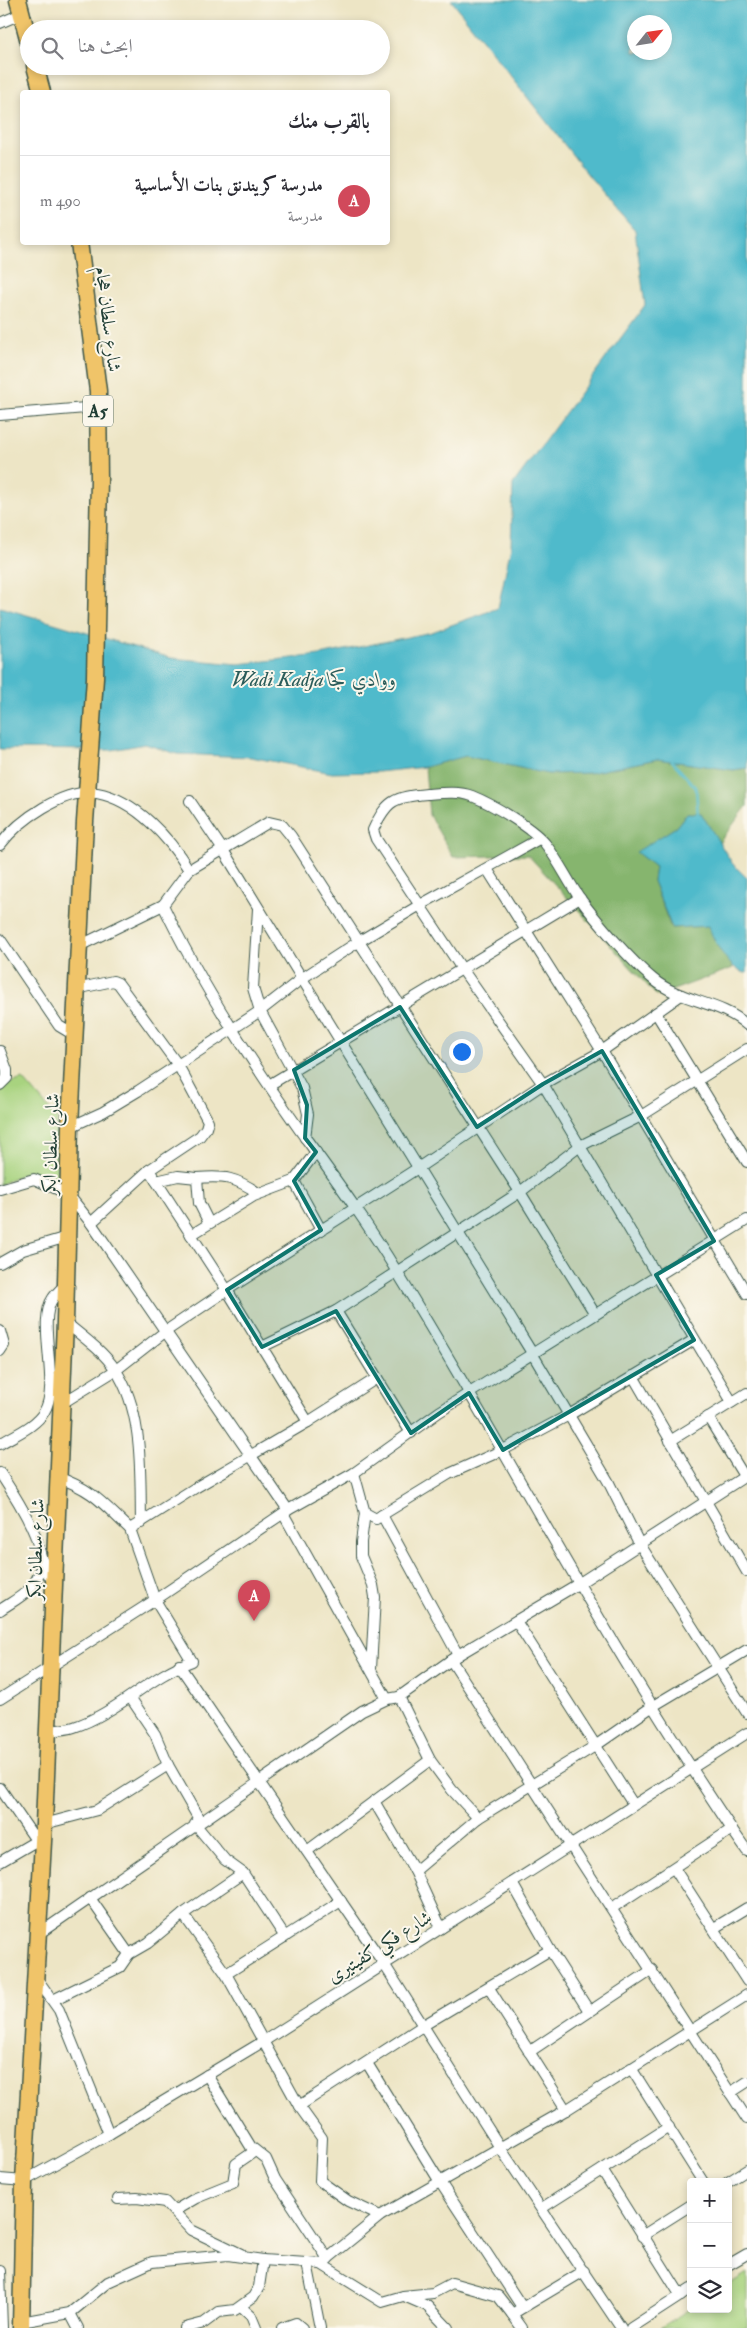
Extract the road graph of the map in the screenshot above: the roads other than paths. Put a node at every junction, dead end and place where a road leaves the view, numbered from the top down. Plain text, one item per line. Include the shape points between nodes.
1 (20, 7) edge
2 (23, 20) edge
3 (0, 22) edge
4 (37, 75) edge
5 (41, 90) edge
6 (79, 245) edge
7 (98, 407) junction
8 (0, 416) edge
9 (89, 771) joint
10 (87, 793) junction
11 (190, 801) dead end
12 (4, 832) edge
13 (539, 839) junction
14 (0, 845) edge
15 (223, 850) junction
16 (189, 870) junction
17 (487, 870) junction
18 (580, 898) junction
19 (163, 905) junction
20 (420, 905) junction
21 (258, 909) junction
22 (525, 930) junction
23 (0, 939) edge
24 (358, 942) junction
25 (79, 946) junction
26 (462, 969) junction
27 (301, 979) junction
28 (76, 989) junction
29 (681, 995) junction
30 (400, 1006) junction
31 (260, 1011) junction
32 (656, 1013) junction
33 (747, 1025) edge
34 (233, 1029) junction
35 (74, 1035) junction
36 (342, 1042) junction
37 (747, 1049) edge
38 (0, 1051) edge
39 (602, 1051) junction
40 (178, 1065) junction
41 (294, 1070) junction
42 (698, 1080) junction
43 (542, 1084) junction
44 (0, 1085) edge
45 (270, 1085) junction
46 (641, 1116) junction
47 (70, 1127) junction
48 (477, 1127) junction
49 (305, 1138) junction
50 (580, 1146) junction
51 (316, 1152) junction
52 (747, 1162) edge
53 (418, 1168) junction
54 (149, 1170) junction
55 (197, 1178) junction
56 (156, 1181) junction
57 (294, 1181) junction
58 (0, 1189) edge
59 (520, 1192) junction
60 (68, 1194) junction
61 (258, 1194) junction
62 (357, 1208) junction
63 (747, 1220) edge
64 (91, 1223) junction
65 (209, 1224) junction
66 (321, 1230) junction
67 (458, 1234) junction
68 (191, 1235) junction
69 (67, 1237) junction
70 (714, 1241) junction
71 (0, 1264) edge
72 (398, 1272) junction
73 (656, 1275) junction
74 (66, 1284) junction
75 (227, 1290) junction
76 (747, 1294) edge
77 (336, 1311) junction
78 (595, 1314) junction
79 (65, 1322) junction
80 (0, 1331) edge
81 (166, 1331) junction
82 (694, 1340) junction
83 (262, 1347) junction
84 (0, 1351) edge
85 (532, 1353) junction
86 (116, 1370) junction
87 (633, 1376) junction
88 (377, 1378) junction
89 (747, 1392) edge
90 (469, 1394) junction
91 (732, 1402) junction
92 (61, 1404) junction
93 (569, 1414) junction
94 (708, 1417) junction
95 (308, 1422) junction
96 (411, 1433) junction
97 (670, 1442) junction
98 (0, 1444) edge
99 (503, 1450) junction
100 (250, 1455) junction
101 (0, 1473) edge
102 (354, 1473) junction
103 (746, 1476) edge
104 (57, 1477) junction
105 (704, 1501) junction
106 (286, 1512) junction
107 (365, 1513) junction
108 (382, 1515) junction
109 (141, 1523) junction
110 (130, 1530) junction
111 (640, 1543) junction
112 (42, 1565) junction
113 (746, 1567) edge
114 (54, 1583) junction
115 (578, 1584) junction
116 (155, 1600) junction
117 (0, 1610) edge
118 (516, 1622) junction
119 (747, 1650) edge
120 (455, 1658) junction
121 (50, 1665) junction
122 (179, 1665) junction
123 (718, 1667) junction
124 (371, 1670) junction
125 (130, 1697) junction
126 (399, 1697) junction
127 (0, 1698) edge
128 (387, 1698) junction
129 (653, 1706) junction
130 (747, 1713) edge
131 (47, 1731) junction
132 (747, 1733) edge
133 (595, 1746) junction
134 (430, 1760) junction
135 (168, 1765) junction
136 (691, 1766) junction
137 (259, 1780) junction
138 (533, 1785) junction
139 (0, 1788) edge
140 (374, 1801) junction
141 (633, 1804) junction
142 (478, 1818) junction
143 (198, 1823) junction
144 (44, 1824) junction
145 (732, 1830) junction
146 (39, 1845) junction
147 (572, 1845) junction
148 (307, 1851) junction
149 (747, 1851) edge
150 (0, 1862) edge
151 (674, 1868) junction
152 (415, 1871) junction
153 (243, 1873) junction
154 (512, 1883) junction
155 (90, 1898) junction
156 (341, 1901) junction
157 (612, 1908) junction
158 (747, 1908) edge
159 (183, 1914) junction
160 (441, 1928) junction
161 (714, 1928) junction
162 (37, 1935) junction
163 (285, 1937) junction
164 (550, 1950) junction
165 (129, 1954) junction
166 (384, 1964) junction
167 (652, 1970) junction
168 (226, 1974) junction
169 (34, 1975) junction
170 (747, 1981) edge
171 (489, 1988) junction
172 (747, 1995) edge
173 (53, 2000) junction
174 (589, 2011) junction
175 (424, 2025) junction
176 (689, 2030) junction
177 (264, 2041) junction
178 (529, 2052) junction
179 (367, 2063) junction
180 (631, 2068) junction
181 (207, 2075) junction
182 (747, 2082) edge
183 (730, 2093) junction
184 (299, 2106) junction
185 (566, 2110) junction
186 (747, 2119) edge
187 (669, 2127) junction
188 (109, 2134) junction
189 (501, 2149) junction
190 (255, 2151) junction
191 (602, 2170) junction
192 (747, 2170) edge
193 (701, 2178) edge
194 (0, 2179) edge
195 (732, 2179) edge
196 (24, 2181) junction
197 (440, 2182) junction
198 (118, 2199) dead end
199 (542, 2208) junction
200 (687, 2208) edge
201 (174, 2211) junction
202 (380, 2216) junction
203 (642, 2236) junction
204 (747, 2254) edge
205 (244, 2256) junction
206 (262, 2260) junction
207 (324, 2261) junction
208 (307, 2263) junction
209 (732, 2263) edge
210 (0, 2270) edge
211 (584, 2271) junction
212 (687, 2292) edge
213 (403, 2296) junction
214 (681, 2296) junction
215 (241, 2307) junction
216 (522, 2307) junction
217 (70, 2313) junction
218 (512, 2314) junction
219 (211, 2324) edge
220 (21, 2325) edge
221 (2, 2328) edge
222 (78, 2328) edge
223 (184, 2328) edge
224 (256, 2328) edge
225 (282, 2328) edge
226 (302, 2328) edge
227 (320, 2328) edge
228 (448, 2328) edge
229 (522, 2328) edge
230 (621, 2328) edge
231 (631, 2328) edge

1 - 2 highway
1 - 3 street
4 - 5 highway
6 - 7 highway, شارع سلطان هجام / A5
7 - 8 street
7 - 9 highway, شارع سلطان هجام / A5 via 95,702
9 - 10 highway, شارع سلطان ابكر
10 - 12 street via 42,806
10 - 16 street via 108,796 146,818 177,850
10 - 25 highway, شارع سلطان ابكر
11 - 15 street
12 - 14 street
13 - 17 street
13 - 18 street via 546,844
13 - 20 street via 517,820 471,796 442,793 394,799 384,808 373,830
15 - 16 street
15 - 21 street
15 - 24 street via 269,822 282,825
16 - 19 street
17 - 20 street
17 - 22 street
18 - 22 street
18 - 29 street via 652,978
19 - 25 street
19 - 34 street
20 - 24 street
20 - 26 street
21 - 27 street
21 - 31 street via 253,981
22 - 26 street
22 - 39 street
23 - 35 street via 59,1026
24 - 27 street
24 - 30 street
25 - 28 highway, شارع سلطان ابكر
26 - 30 street
26 - 43 street
27 - 31 street
27 - 36 street
28 - 35 highway, شارع سلطان ابكر
28 - 40 street via 113,981 118,983
29 - 32 street
29 - 33 street via 738,1016
30 - 36 street
30 - 48 street
31 - 34 street
31 - 41 street
32 - 39 street
32 - 42 street
34 - 40 street
34 - 45 street
35 - 47 highway, شارع سلطان ابكر
36 - 41 street
36 - 53 street
37 - 42 street
38 - 44 street via 8,1070 7,1078
39 - 43 street
39 - 46 street
40 - 47 street via 124,1100
40 - 54 street via 208,1121 200,1136
41 - 45 street
41 - 49 street via 307,1105
42 - 46 street
42 - 52 street
43 - 48 street
43 - 50 street
45 - 49 street
46 - 50 street
46 - 70 street
47 - 60 highway, شارع سلطان ابكر
48 - 53 street
48 - 59 street
49 - 51 street
50 - 59 street
50 - 73 street
51 - 57 street
51 - 62 street
53 - 62 street
53 - 67 street
54 - 56 street
54 - 64 street
55 - 56 street via 178,1176
55 - 61 street via 226,1176
55 - 65 street via 200,1203
56 - 68 street
57 - 61 street
57 - 66 street
58 - 60 street via 34,1179
59 - 67 street
59 - 78 street
60 - 64 street
60 - 69 highway, شارع سلطان ابكر
61 - 65 street
62 - 66 street
62 - 72 street
63 - 70 street
64 - 81 street
65 - 68 street
66 - 75 street
67 - 72 street
67 - 85 street
68 - 75 street
69 - 71 street via 23,1250
69 - 74 highway, شارع سلطان ابكر
70 - 73 street
70 - 76 street
72 - 77 street
72 - 90 street
73 - 78 street
73 - 82 street
74 - 79 highway, شارع سلطان ابكر
74 - 98 street via 53,1297 48,1312 49,1384 45,1411 36,1422
75 - 81 street
75 - 83 street
77 - 83 street
77 - 88 street
78 - 85 street
79 - 86 street
79 - 92 highway, شارع سلطان ابكر
80 - 84 street via 4,1345
81 - 86 street
81 - 100 street
82 - 87 street
82 - 91 street
83 - 95 street
85 - 90 street
85 - 93 street
86 - 92 street
86 - 109 street via 136,1422 140,1444
87 - 93 street
87 - 97 street
88 - 95 street
88 - 96 street
89 - 91 street
90 - 96 street
90 - 99 street
91 - 94 street
92 - 104 highway, شارع سلطان ابكر
93 - 99 street
93 - 111 street
94 - 97 street
94 - 103 street
95 - 100 street
96 - 102 street
97 - 105 street
99 - 108 street via 449,1474
99 - 115 street
100 - 106 street
100 - 109 street
101 - 112 street via 31,1526
102 - 106 street
102 - 107 street
103 - 105 street
104 - 110 street via 94,1494
104 - 114 highway, شارع سلطان ابكر
105 - 111 street
105 - 113 street
106 - 116 street
106 - 124 street
107 - 108 street via 376,1519
107 - 124 street via 361,1556 375,1597
108 - 120 street
109 - 110 street
110 - 116 street
111 - 115 street
111 - 123 street
112 - 114 street
112 - 117 street via 32,1588
114 - 121 highway, شارع سلطان ابكر
115 - 118 street
115 - 129 street
116 - 121 street
116 - 122 street via 192,1661
118 - 120 street
118 - 133 street
119 - 123 street
120 - 126 street
120 - 138 street
121 - 127 street
121 - 131 highway, شارع سلطان ابكر
122 - 125 street
122 - 137 street
123 - 129 street
123 - 130 street
124 - 128 street
125 - 131 street via 76,1726
125 - 135 street via 155,1734
126 - 128 street
126 - 134 street
128 - 137 street via 362,1711
129 - 133 street
129 - 136 street
131 - 144 highway, شارع سلطان ابكر
132 - 136 street, شارع فكي كفيتيرى
133 - 138 street
133 - 141 street
134 - 140 street
134 - 142 street
135 - 143 street
135 - 144 street via 97,1810
136 - 141 street, شارع فكي كفيتيرى
136 - 145 street
137 - 143 street
137 - 148 street
138 - 142 street
138 - 147 street
139 - 146 street
140 - 148 street
140 - 152 street
141 - 147 street, شارع فكي كفيتيرى
142 - 152 street
143 - 153 street via 224,1860
143 - 155 street
144 - 146 highway, شارع سلطان ابكر
145 - 149 street
145 - 151 street
146 - 150 street
146 - 162 highway, شارع سلطان ابكر
147 - 154 street, شارع فكي كفيتيرى
147 - 157 street
148 - 156 street
151 - 157 street
151 - 161 street
152 - 160 street
153 - 159 street
153 - 163 street
154 - 160 street, شارع فكي كفيتيرى
154 - 164 street
155 - 162 street
155 - 165 street
156 - 163 street
156 - 166 street
157 - 167 street
158 - 161 street
159 - 165 street
159 - 168 street
160 - 166 street, شارع فكي كفيتيرى
161 - 170 street
162 - 169 highway, شارع سلطان ابكر
163 - 168 street
164 - 171 street
164 - 174 street
165 - 173 street via 124,1964 116,1969
166 - 175 street
166 - 177 street, شارع فكي كفيتيرى
167 - 174 street
167 - 176 street
168 - 177 street
169 - 173 street
169 - 196 highway, شارع سلطان ابكر
171 - 175 street
171 - 178 street
172 - 176 street
173 - 188 street
174 - 178 street
175 - 179 street
175 - 189 street
176 - 180 street
176 - 183 street
177 - 181 street, شارع فكي كفيتيرى
177 - 184 street
178 - 185 street
179 - 184 street
179 - 197 street
180 - 185 street
180 - 187 street
181 - 188 street, شارع فكي كفيتيرى
181 - 190 street
182 - 183 street
183 - 186 street
184 - 202 street via 322,2138 320,2181 348,2201
185 - 189 street
187 - 191 street
187 - 193 street
188 - 196 street, شارع فكي كفيتيرى
189 - 197 street
189 - 199 street
190 - 201 street via 236,2164 233,2183
190 - 207 street via 266,2158 275,2180
191 - 199 street
191 - 203 street
192 - 195 street
194 - 196 street
196 - 220 highway, شارع سلطان ابكر
197 - 202 street
197 - 216 street
198 - 201 street via 165,2202
199 - 211 street
200 - 203 street
201 - 205 street via 191,2230
202 - 207 street
203 - 214 street
204 - 209 street
205 - 206 street
205 - 217 street via 146,2264 108,2282
206 - 208 street
206 - 215 street via 257,2293
207 - 208 street
207 - 213 street via 382,2302
208 - 227 street
210 - 221 street
211 - 216 street
211 - 230 street
212 - 214 street
213 - 218 street via 433,2293 452,2284 498,2296
213 - 228 street via 426,2306
214 - 231 street
215 - 219 street via 218,2312
215 - 224 street via 251,2316
216 - 218 street
217 - 220 street
217 - 222 street
218 - 229 street
219 - 223 street
225 - 226 street via 296,2323

